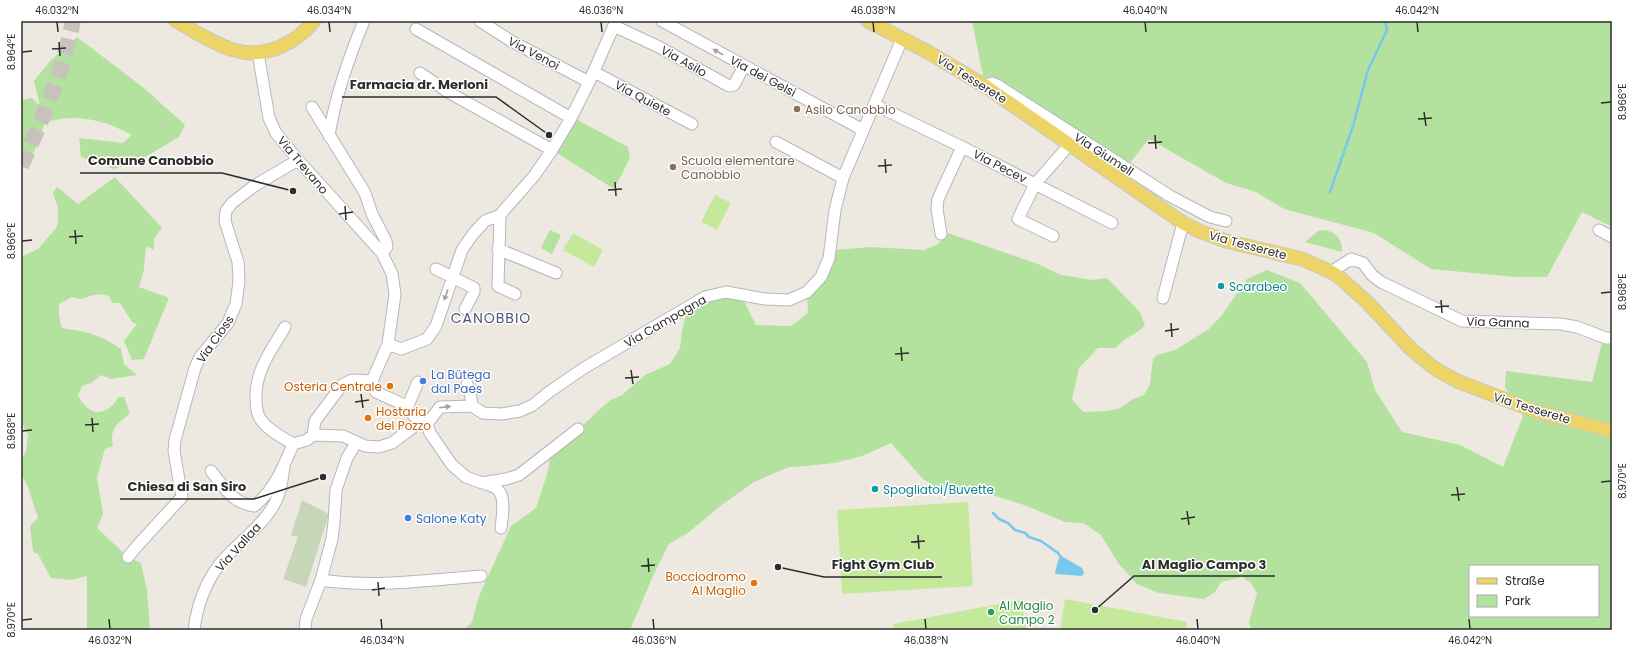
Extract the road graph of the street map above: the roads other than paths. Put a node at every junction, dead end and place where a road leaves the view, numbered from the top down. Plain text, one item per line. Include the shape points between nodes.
1 (176, 21) edge
2 (314, 21) edge
3 (364, 21) edge
4 (480, 21) edge
5 (662, 21) edge
6 (871, 22) edge
7 (615, 23) edge
8 (416, 29) dead end
9 (902, 39) junction
10 (258, 53) junction
11 (744, 66) junction
12 (594, 72) junction
13 (420, 73) dead end
14 (589, 82) junction
15 (985, 86) junction
16 (875, 105) junction
17 (312, 107) dead end
18 (571, 118) junction
19 (692, 124) dead end
20 (863, 130) junction
21 (329, 136) junction
22 (776, 142) dead end
23 (1070, 144) junction
24 (962, 147) junction
25 (552, 150) junction
26 (298, 160) junction
27 (843, 178) junction
28 (1036, 184) junction
29 (500, 215) junction
30 (1226, 221) dead end
31 (1183, 223) junction
32 (1112, 224) dead end
33 (1600, 230) dead end
34 (941, 234) dead end
35 (1053, 236) dead end
36 (1612, 237) edge
37 (498, 248) junction
38 (382, 253) junction
39 (436, 269) dead end
40 (1330, 272) junction
41 (556, 273) dead end
42 (453, 277) junction
43 (515, 294) dead end
44 (1163, 298) dead end
45 (465, 309) dead end
46 (285, 327) dead end
47 (1612, 338) edge
48 (388, 346) junction
49 (372, 381) junction
50 (418, 382) dead end
51 (467, 384) dead end
52 (472, 406) junction
53 (407, 408) junction
54 (424, 423) junction
55 (578, 430) dead end
56 (1612, 431) edge
57 (313, 436) junction
58 (294, 444) junction
59 (360, 445) junction
60 (284, 466) junction
61 (210, 471) dead end
62 (482, 483) junction
63 (501, 528) dead end
64 (128, 557) dead end
65 (481, 576) dead end
66 (321, 580) junction
67 (194, 630) edge
68 (305, 630) edge

1 - 10 main road via 232,50
2 - 10 main road via 295,39
3 - 21 street via 349,60
4 - 14 street, Via Venoi via 511,41
11 -> 5 street, Via dei Gelsi
6 - 9 main road, Via Tesserete
7 - 11 street, Via Asilo via 731,86
7 - 12 street
8 - 18 street
9 - 15 main road, Via Tesserete
9 - 16 street, Via Campagna
10 - 26 street, Via Trevano via 271,124
11 - 20 street, Via dei Gelsi
12 - 14 street
12 - 19 street, Via Quiete
13 - 25 street via 448,92
14 - 18 street
15 - 23 main road, Via Tesserete
15 - 30 street, Via Giumell via 992,83 998,85 1170,196 1210,217
16 - 20 street, Via Campagna
16 - 24 street
17 - 21 street
18 - 25 street
20 - 27 street, Via Campagna
21 - 38 street via 364,193 386,241 387,247
22 - 27 street
23 - 28 street, Via Pecev
23 - 31 main road, Via Tesserete
24 - 28 street, Via Pecev
24 - 34 street, Via Pecev via 938,199
25 - 29 street via 534,176
26 - 38 street, Via Trevano
26 - 64 street, Via Cioss via 254,186 226,211 225,221 238,262 238,293 228,323 197,362 185,403 174,451 182,497
27 - 52 street, Via Campagna via 835,210 829,258 821,277 807,292 789,300 765,299 726,292 713,294 584,368 526,409 501,414 483,412
28 - 32 street, Via Pecev
28 - 35 street, Via Pecev via 1018,218
29 - 37 street
29 - 42 street via 485,221 473,234 462,250
31 - 40 main road, Via Tesserete via 1226,241 1302,259
31 - 44 street
33 - 36 street
37 - 41 street
37 - 43 street via 498,286
38 - 48 street, Via Trevano via 395,285
39 - 42 street
40 - 47 street, Via Ganna via 1351,259 1360,261 1380,282 1462,321 1561,324
40 - 56 main road, Via Tesserete via 1367,302 1411,349 1450,378 1535,411
42 - 45 street via 473,286
42 -> 48 street via 436,326 427,339 401,349
46 - 58 street via 258,374 256,409 265,425
48 - 49 street, Via Trevano
49 - 53 street via 376,392
49 - 57 street via 352,380 342,385 315,421
50 - 53 street
51 - 52 street
54 -> 52 street, Via Campagna via 440,407
53 - 54 street
54 - 59 street via 389,444 379,447
54 - 62 street via 452,465 466,477
55 - 62 street via 519,475
57 - 58 street
57 - 59 street via 343,436
58 - 60 street
59 - 66 street via 347,458 335,494 333,533
60 - 61 street via 264,499 254,506 242,504 233,498
60 - 67 street, Via Vallaa via 280,490 272,506 258,525 219,566 206,588 198,608
62 - 63 street via 497,488 501,494
65 - 66 street via 366,583
66 - 68 street via 306,619

